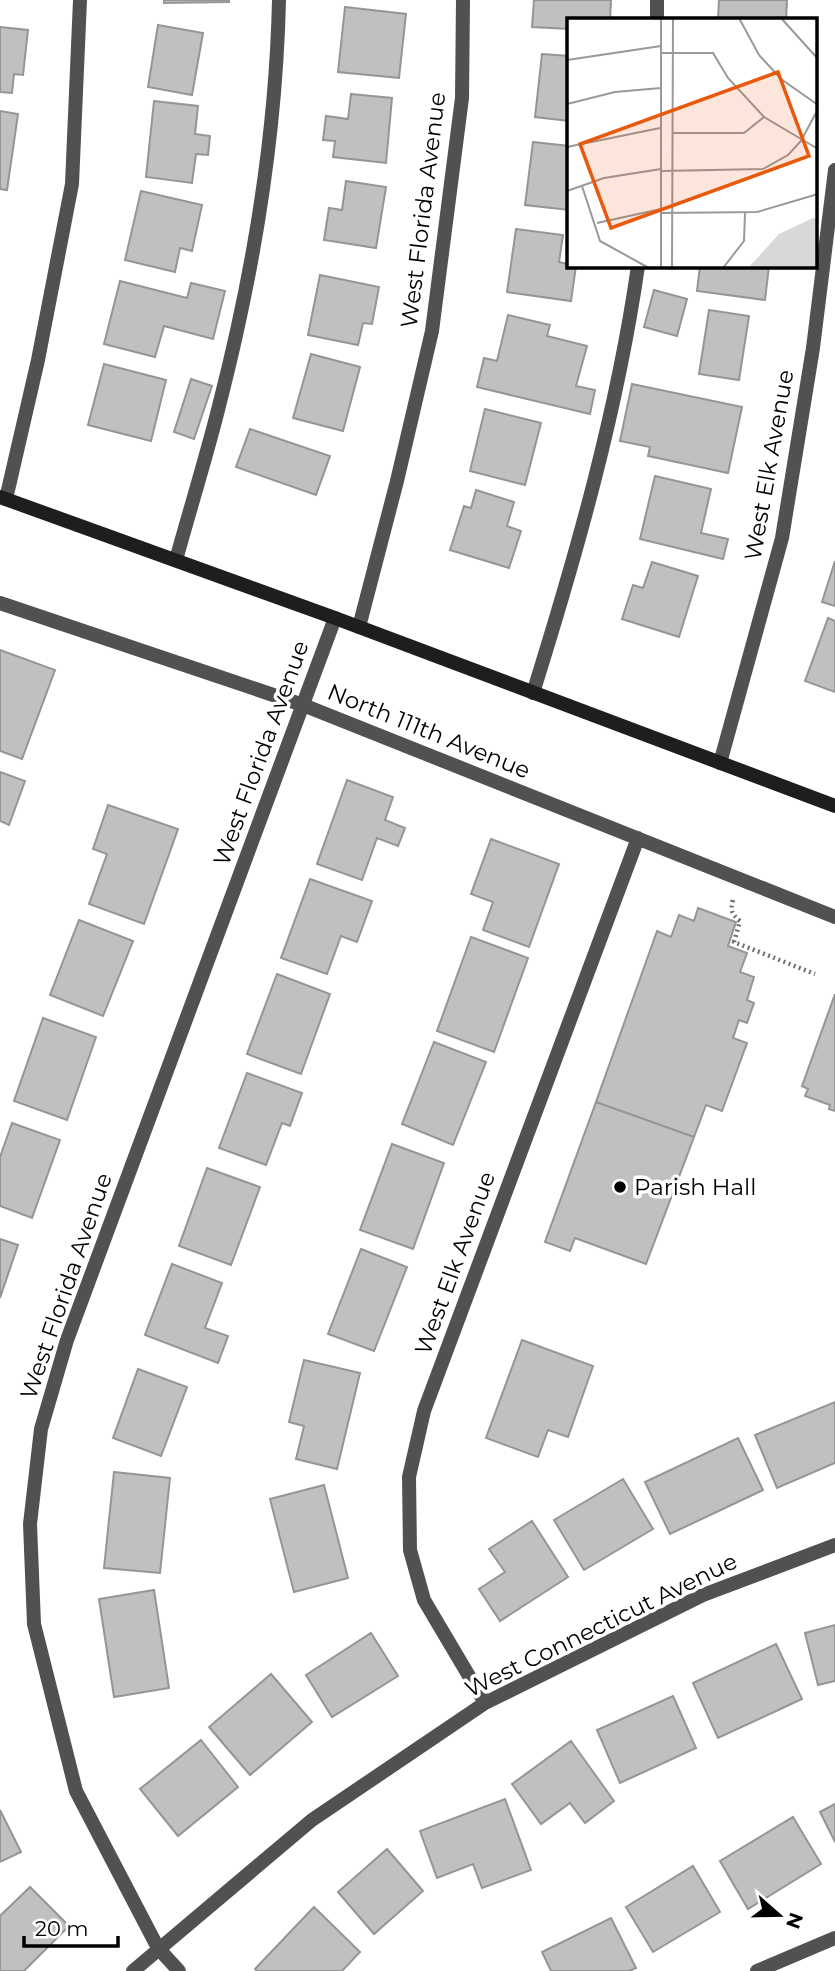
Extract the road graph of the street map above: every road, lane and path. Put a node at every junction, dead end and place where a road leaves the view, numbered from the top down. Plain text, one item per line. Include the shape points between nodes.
1 (80, 0) edge
2 (279, 0) edge
3 (463, 0) edge
4 (657, 0) edge
5 (657, 18) edge
6 (835, 170) edge
7 (638, 268) edge
8 (3, 498) edge
9 (176, 560) junction
10 (0, 603) edge
11 (335, 618) junction
12 (359, 627) junction
13 (533, 693) junction
14 (303, 705) junction
15 (720, 763) junction
16 (835, 806) edge
17 (638, 838) junction
18 (733, 899) dead end
19 (835, 918) edge
20 (815, 974) dead end
21 (835, 1545) edge
22 (485, 1703) junction
23 (835, 1938) edge
24 (158, 1948) junction
25 (133, 1971) edge
26 (179, 1971) edge
27 (757, 1971) edge

1 - 8 street via 72,184 33,387
2 - 9 street via 277,71 245,295
3 - 12 street, West Florida Avenue via 462,98 432,331
4 - 5 street
6 - 15 street, West Elk Avenue via 813,348 782,538
7 - 13 street via 597,477
8 - 9 street
9 - 11 street
10 - 14 street, North 111th Avenue
11 - 12 street
11 - 14 street, West Florida Avenue
12 - 13 street
13 - 15 street
14 - 17 street, North 111th Avenue
14 - 24 street, West Florida Avenue via 67,1340 41,1429 30,1524 34,1624 76,1791
15 - 16 street
17 - 19 street, North 111th Avenue
17 - 22 street, West Elk Avenue via 424,1411 409,1477 411,1550 424,1600
18 - 20 path via 732,914 740,921 733,945
21 - 22 street, West Connecticut Avenue via 703,1595
22 - 24 street, West Connecticut Avenue via 312,1820
23 - 27 street
24 - 25 street, West Connecticut Avenue
24 - 26 street, West Florida Avenue

